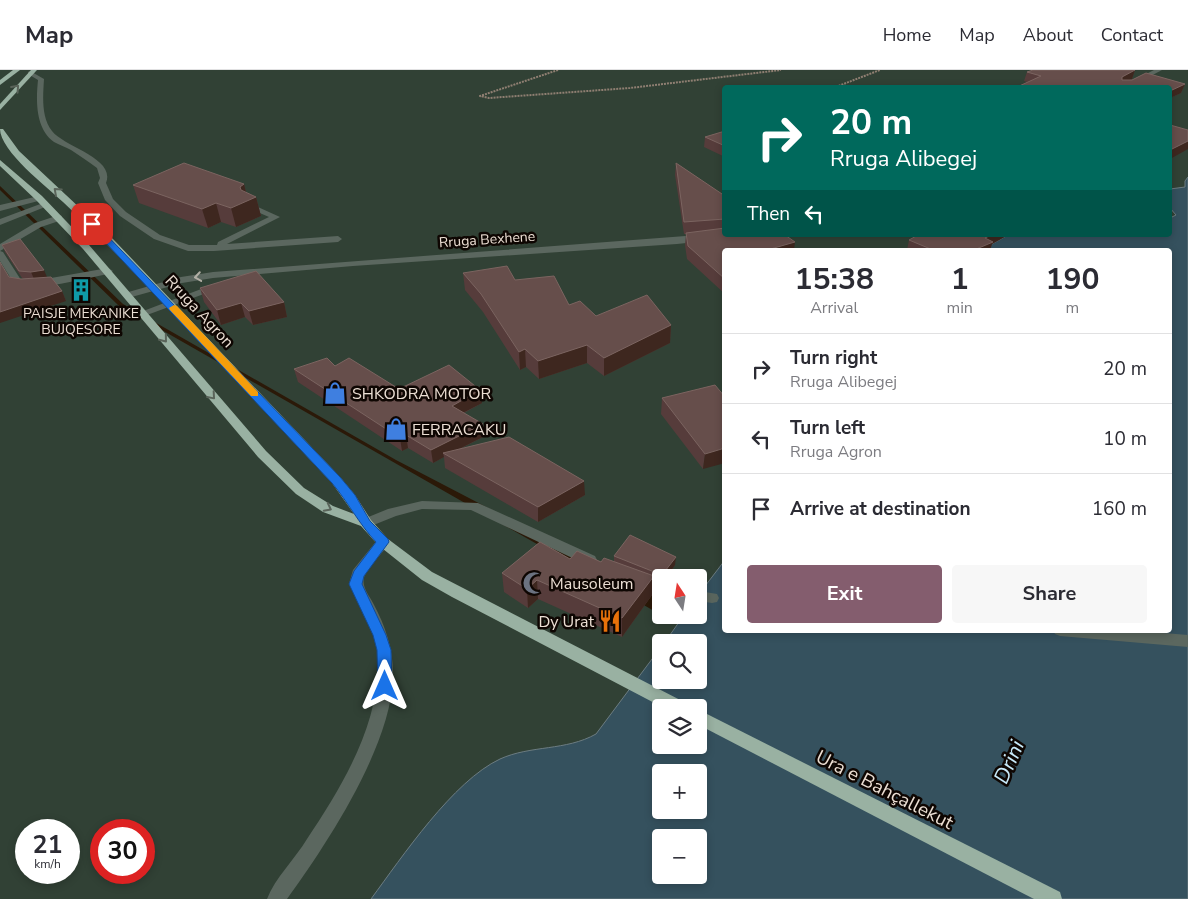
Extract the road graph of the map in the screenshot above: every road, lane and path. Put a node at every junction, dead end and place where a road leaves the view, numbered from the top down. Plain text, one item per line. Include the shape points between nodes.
1 (16, 70) edge
2 (558, 70) edge
3 (781, 70) edge
4 (880, 70) edge
5 (1159, 70) edge
6 (32, 72) edge
7 (0, 82) edge
8 (841, 85) edge
9 (1128, 85) edge
10 (0, 108) edge
11 (0, 131) edge
12 (0, 162) edge
13 (39, 198) junction
14 (46, 206) junction
15 (251, 206) edge
16 (0, 208) edge
17 (59, 218) junction
18 (0, 222) edge
19 (722, 236) edge
20 (338, 239) dead end
21 (0, 248) edge
22 (214, 248) junction
23 (0, 254) edge
24 (108, 272) junction
25 (244, 272) junction
26 (154, 287) junction
27 (128, 295) junction
28 (169, 304) junction
29 (143, 313) junction
30 (366, 524) junction
31 (383, 542) junction
32 (600, 566) edge
33 (625, 577) edge
34 (652, 588) edge
35 (1095, 633) edge
36 (1188, 641) edge
37 (663, 699) edge
38 (707, 721) edge
39 (276, 899) edge
40 (1053, 899) edge

1 - 7 main road
2 - 3 path via 480,96 619,89
4 - 8 path
5 - 9 street
10 -> 6 main road
6 - 22 street via 41,78 40,105 44,124 53,138 101,167 102,183 109,200 123,214 157,237 175,244 188,248
26 -> 11 main road, Rruga Agron via 16,153
12 - 13 main road, Rruga Agron
13 - 14 main road, Rruga Agron
13 - 16 street
14 - 17 main road, Rruga Agron
14 - 18 street
15 - 22 street via 276,217
17 - 21 street via 31,229
17 - 24 main road, Rruga Agron
19 - 25 street, Rruga Bexhene
20 - 22 street
23 - 24 street via 18,283 34,284
24 - 27 main road, Rruga Agron
25 -> 26 street, Rruga Bexhene via 196,277
25 - 28 street, Rruga Bexhene
26 - 27 street, Rruga Bexhene
26 - 28 main road, Rruga Agron
27 - 29 main road, Rruga Agron
28 - 29 street, Rruga Bexhene
28 - 30 main road, Rruga Agron via 336,480
29 -> 30 main road, Rruga Agron via 262,454 300,491 328,509
30 - 31 main road, Rruga Agron
30 - 32 street via 422,505 473,506
31 - 37 main road, Rruga Agron via 427,576 457,593
31 - 39 street via 358,574 356,584 384,650 385,686 378,716 349,785 324,832
33 - 34 street
35 - 36 street
38 - 40 main road, Ura e Bahçallekut

